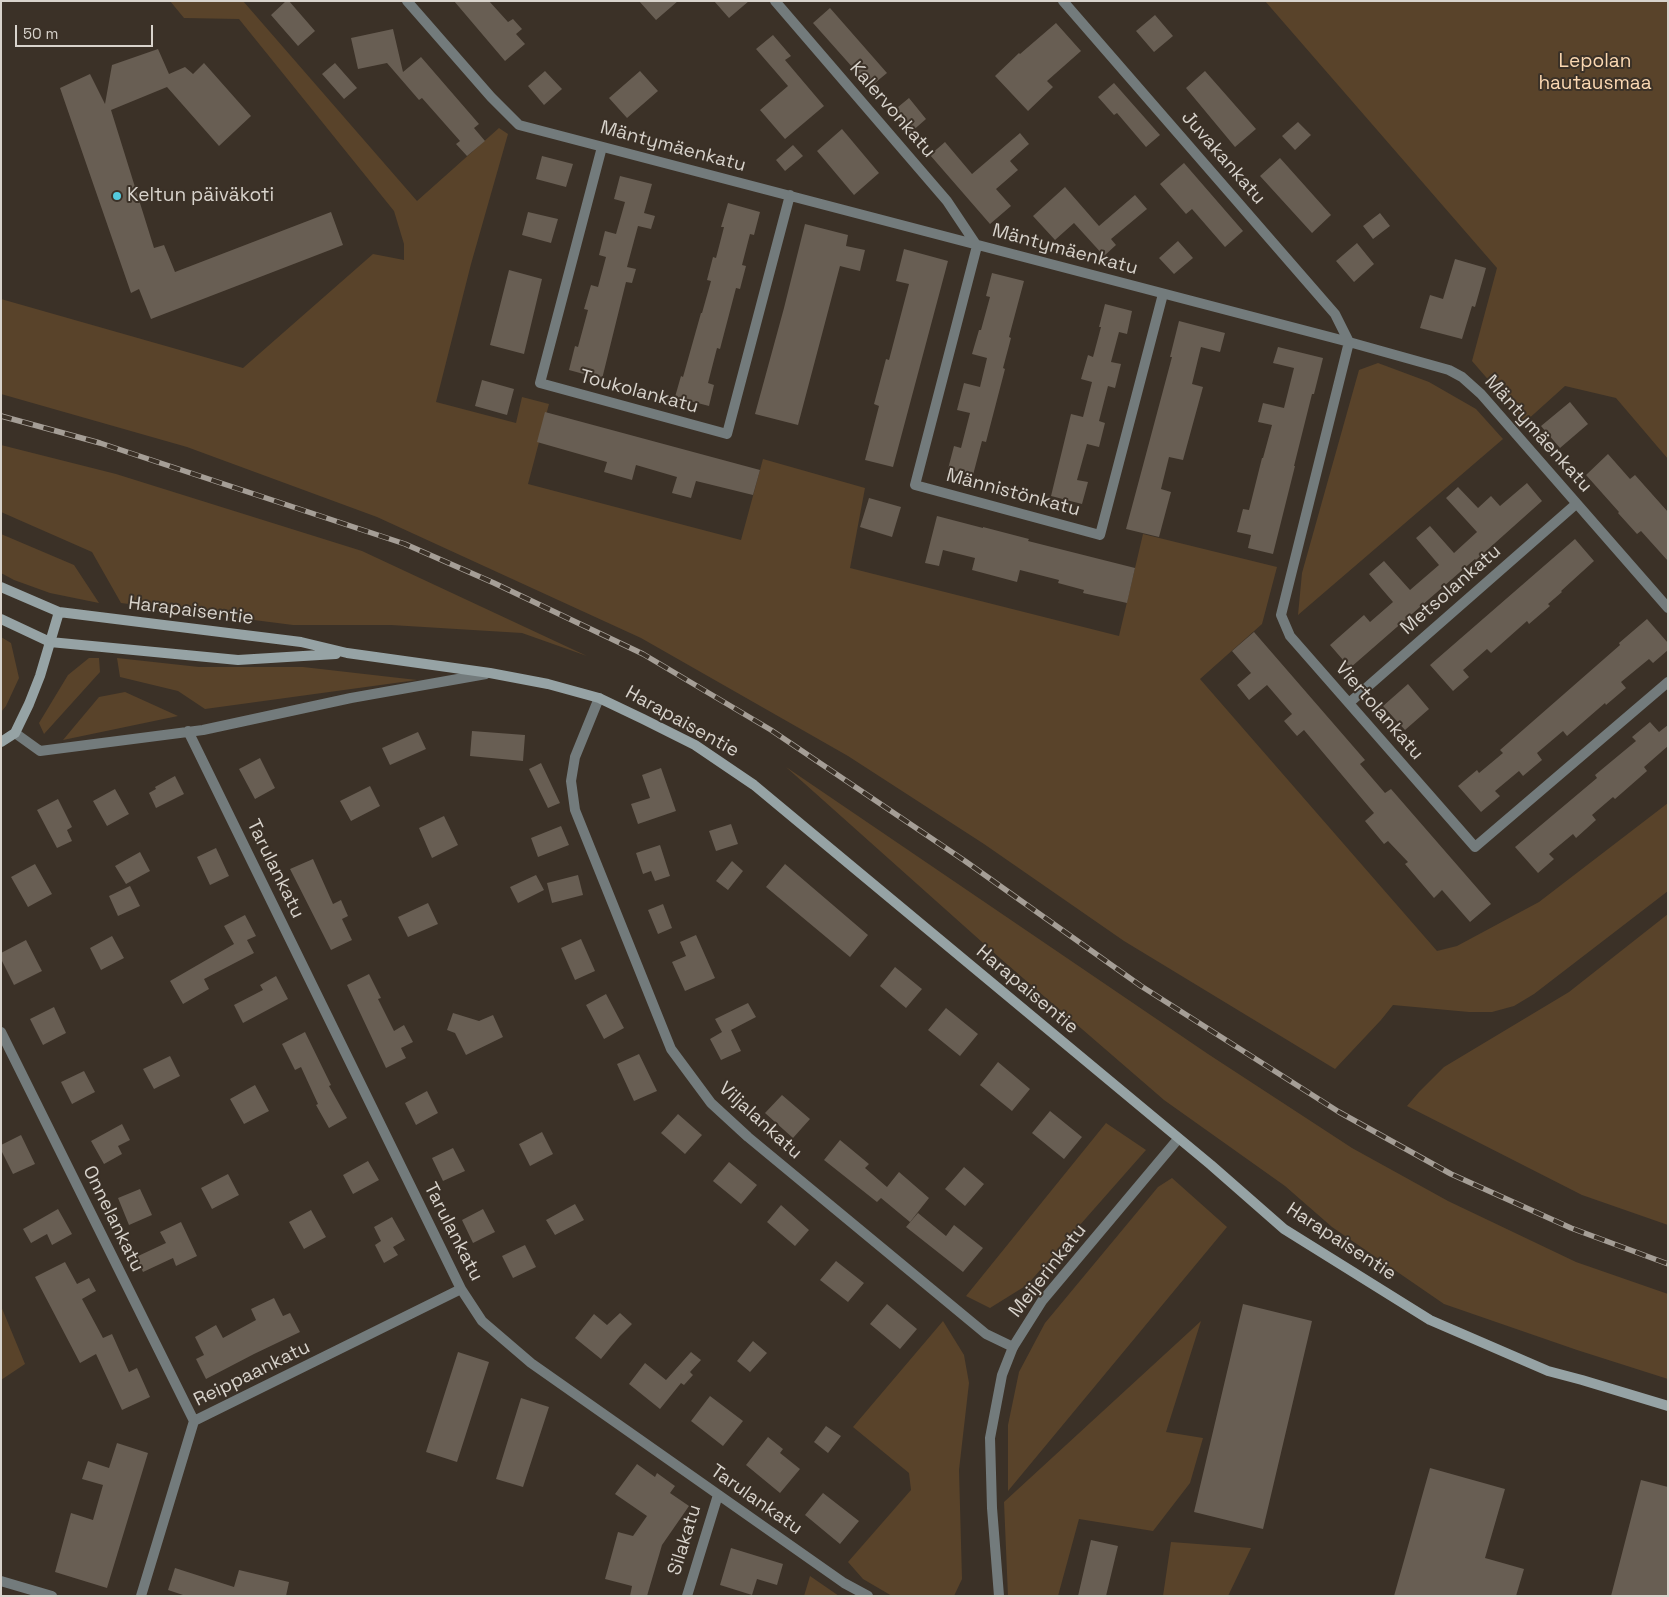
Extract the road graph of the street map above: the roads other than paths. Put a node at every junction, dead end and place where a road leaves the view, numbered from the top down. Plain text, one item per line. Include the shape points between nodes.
1 (407, 1) edge
2 (775, 1) edge
3 (1063, 1) edge
4 (602, 147) junction
5 (790, 196) junction
6 (977, 246) junction
7 (1163, 294) junction
8 (1349, 342) junction
9 (1576, 504) junction
10 (1, 587) edge
11 (1668, 608) edge
12 (60, 612) junction
13 (1, 619) edge
14 (50, 642) junction
15 (348, 653) junction
16 (490, 673) junction
17 (1668, 682) edge
18 (599, 698) junction
19 (1349, 703) junction
20 (188, 731) junction
21 (15, 733) junction
22 (1, 742) edge
23 (1, 1032) edge
24 (1178, 1139) junction
25 (461, 1290) junction
26 (1013, 1347) junction
27 (1668, 1406) edge
28 (194, 1422) junction
29 (718, 1495) junction
30 (1, 1581) edge
31 (52, 1596) edge
32 (141, 1596) edge
33 (687, 1596) edge
34 (868, 1596) edge
35 (999, 1596) edge

1 - 4 street, Mäntymäenkatu via 491,97 520,125
2 - 6 street, Kalervonkatu via 948,201
3 - 8 street, Juvakankatu via 1335,314
4 - 5 street, Mäntymäenkatu
4 - 5 street, Toukolankatu via 540,383 726,434
5 - 6 street, Mäntymäenkatu
6 - 7 street, Mäntymäenkatu
6 - 7 street, Männistönkatu via 915,485 1100,535
7 - 8 street, Mäntymäenkatu
8 - 9 street, Mäntymäenkatu via 1450,370 1462,377 1481,394
8 - 19 street, Viertolankatu via 1282,615 1290,636
9 - 11 street, Mäntymäenkatu
9 - 19 street, Metsolankatu
10 - 12 main road, Harapaisentie
12 - 14 main road
12 - 15 main road, Harapaisentie via 301,642
13 - 14 main road, Harapaisentie
14 - 15 main road, Harapaisentie via 238,660
14 - 21 main road via 40,676
15 - 16 main road, Harapaisentie
16 - 18 main road, Harapaisentie
16 - 20 street
17 - 19 street, Viertolankatu via 1476,847
18 - 24 main road, Harapaisentie via 695,744 747,780
18 - 26 street, Viljalankatu via 575,757 571,781 574,810 671,1049 711,1103 748,1137 986,1334
20 - 21 street via 40,752
20 - 25 street, Tarulankatu
21 - 22 main road
23 - 28 street, Onnelankatu
24 - 26 street, Meijerinkatu via 1042,1301
24 - 27 main road, Harapaisentie via 1284,1229 1430,1320 1548,1371
25 - 28 street, Reippaankatu
25 - 29 street, Tarulankatu via 482,1321 531,1363
26 - 35 street, Meijerinkatu via 1002,1375 990,1438
28 - 32 street, Reippaankatu
29 - 33 street, Silakatu
29 - 34 street, Tarulankatu via 844,1583
30 - 31 street

